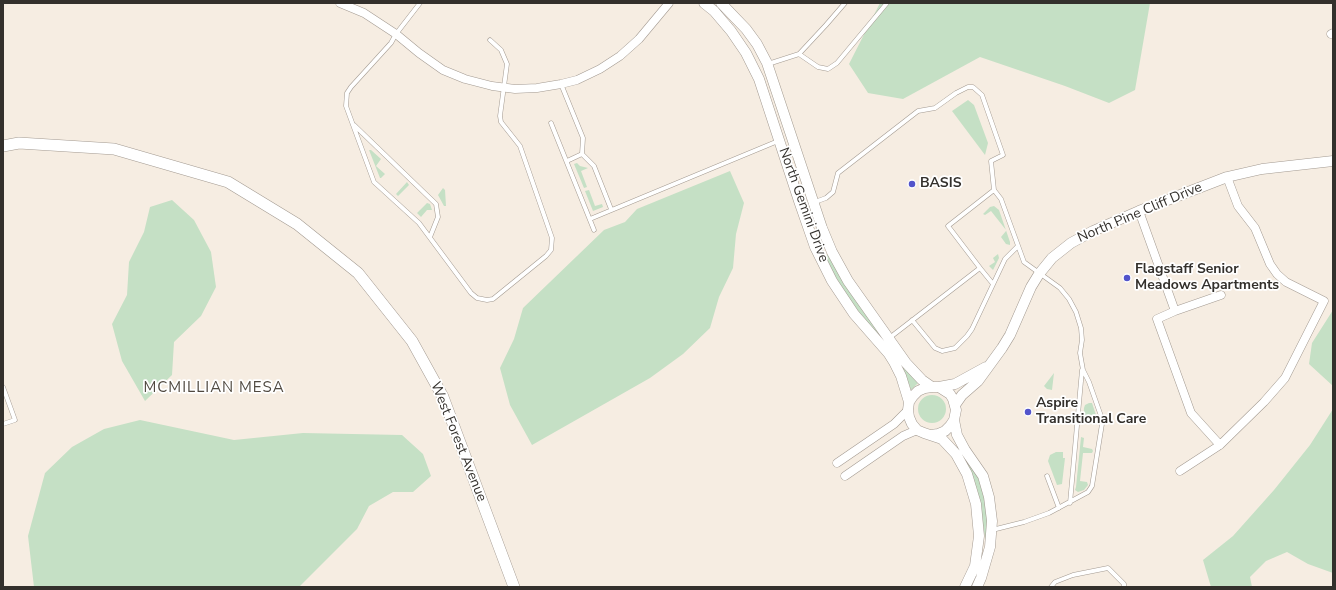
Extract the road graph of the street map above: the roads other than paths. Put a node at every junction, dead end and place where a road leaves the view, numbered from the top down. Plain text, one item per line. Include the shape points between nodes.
1 (340, 3) edge
2 (420, 3) edge
3 (669, 3) edge
4 (704, 3) edge
5 (721, 3) edge
6 (845, 3) edge
7 (886, 3) edge
8 (396, 34) junction
9 (490, 40) dead end
10 (799, 54) junction
11 (767, 64) junction
12 (561, 84) junction
13 (504, 88) junction
14 (551, 123) dead end
15 (352, 124) junction
16 (779, 140) junction
17 (3, 146) edge
18 (582, 154) junction
19 (566, 161) junction
20 (1333, 161) edge
21 (1227, 177) junction
22 (994, 190) junction
23 (812, 203) junction
24 (611, 209) junction
25 (1139, 211) junction
26 (590, 218) junction
27 (594, 230) dead end
28 (430, 237) junction
29 (1018, 246) junction
30 (980, 268) junction
31 (1039, 274) junction
32 (993, 284) junction
33 (1220, 295) dead end
34 (1175, 311) junction
35 (912, 320) junction
36 (888, 338) junction
37 (988, 366) junction
38 (1082, 370) junction
39 (3, 387) edge
40 (935, 387) junction
41 (955, 405) junction
42 (909, 406) junction
43 (954, 420) junction
44 (3, 424) edge
45 (917, 430) junction
46 (931, 435) junction
47 (1220, 445) junction
48 (837, 463) dead end
49 (1180, 471) dead end
50 (844, 476) dead end
51 (1047, 476) dead end
52 (1070, 503) junction
53 (1059, 508) junction
54 (991, 531) junction
55 (514, 587) edge
56 (965, 587) edge
57 (977, 587) edge
58 (1051, 587) edge
59 (1124, 587) edge

1 - 8 street via 364,13
2 - 8 lane
3 - 12 street via 639,39 620,56 577,80
4 - 16 street, North Gemini Drive via 731,31 746,53 759,78
5 - 11 street, North Gemini Drive via 757,44
6 - 10 lane
7 - 10 lane via 837,63 828,70 818,67
8 - 13 street via 443,70 465,79
8 - 15 lane via 391,44 347,93 346,106
9 - 13 lane via 501,50 507,64
10 - 11 lane
11 - 23 street, North Gemini Drive
12 - 13 street via 537,88
12 - 18 lane via 583,138
13 - 28 lane via 501,122 520,146 552,238 551,250 494,299 481,300 471,293
14 - 19 lane
15 - 28 lane via 374,182 419,223
15 - 28 lane via 436,204 438,217
16 - 24 lane
16 - 42 street, North Gemini Drive via 823,264 854,314 894,362 901,376
17 - 55 main road, West Forest Avenue via 19,143 114,149 228,182 297,224 358,273 412,341 443,397
18 - 19 lane
18 - 24 lane via 594,166
19 - 26 lane
20 - 21 street, North Pine Cliff Drive via 1262,169
21 - 25 street, North Pine Cliff Drive
21 - 47 street via 1238,206 1255,228 1270,264 1277,274 1286,282 1324,301 1285,378
22 - 23 lane via 991,161 1003,155 982,94 973,87 968,87 935,108 918,111 838,173 833,192 826,198
22 - 29 lane via 1001,199
22 - 30 lane via 948,226
23 - 36 street, North Gemini Drive via 832,252 848,281
24 - 26 lane
25 - 31 street, North Pine Cliff Drive via 1071,243 1052,258
25 - 34 street
26 - 27 lane
29 - 31 lane via 1024,262
29 - 32 lane via 1005,259
30 - 32 lane
30 - 35 lane
31 - 37 street, North Pine Cliff Drive via 1010,335
31 - 38 lane via 1060,288 1076,312 1081,328
32 - 35 lane via 972,329 955,348 942,351 935,348
33 - 34 street
34 - 47 street via 1157,319 1191,413
35 - 36 lane
36 - 40 street, North Gemini Drive via 922,380
37 - 40 street, North Pine Cliff Drive via 955,384
37 - 41 street, North Pine Cliff Drive via 978,381
38 - 52 lane
38 - 52 lane via 1094,395 1102,424 1092,486 1088,492
39 - 44 lane via 15,420
40 - 41 street, North Gemini Drive via 950,394
40 - 42 street via 918,391
41 - 43 street
42 - 45 street, North Gemini Drive via 909,417
42 - 48 street via 894,424
43 - 46 street via 945,431
43 - 54 street via 957,435 982,476 989,497
45 - 46 street
45 - 50 street via 903,436
46 - 56 street via 942,439 956,454 967,474 976,504 979,536 975,566
47 - 49 street
51 - 53 lane
52 - 53 lane
53 - 54 lane via 1024,522
54 - 57 street via 990,548
58 - 59 lane via 1055,582 1073,575 1108,568

